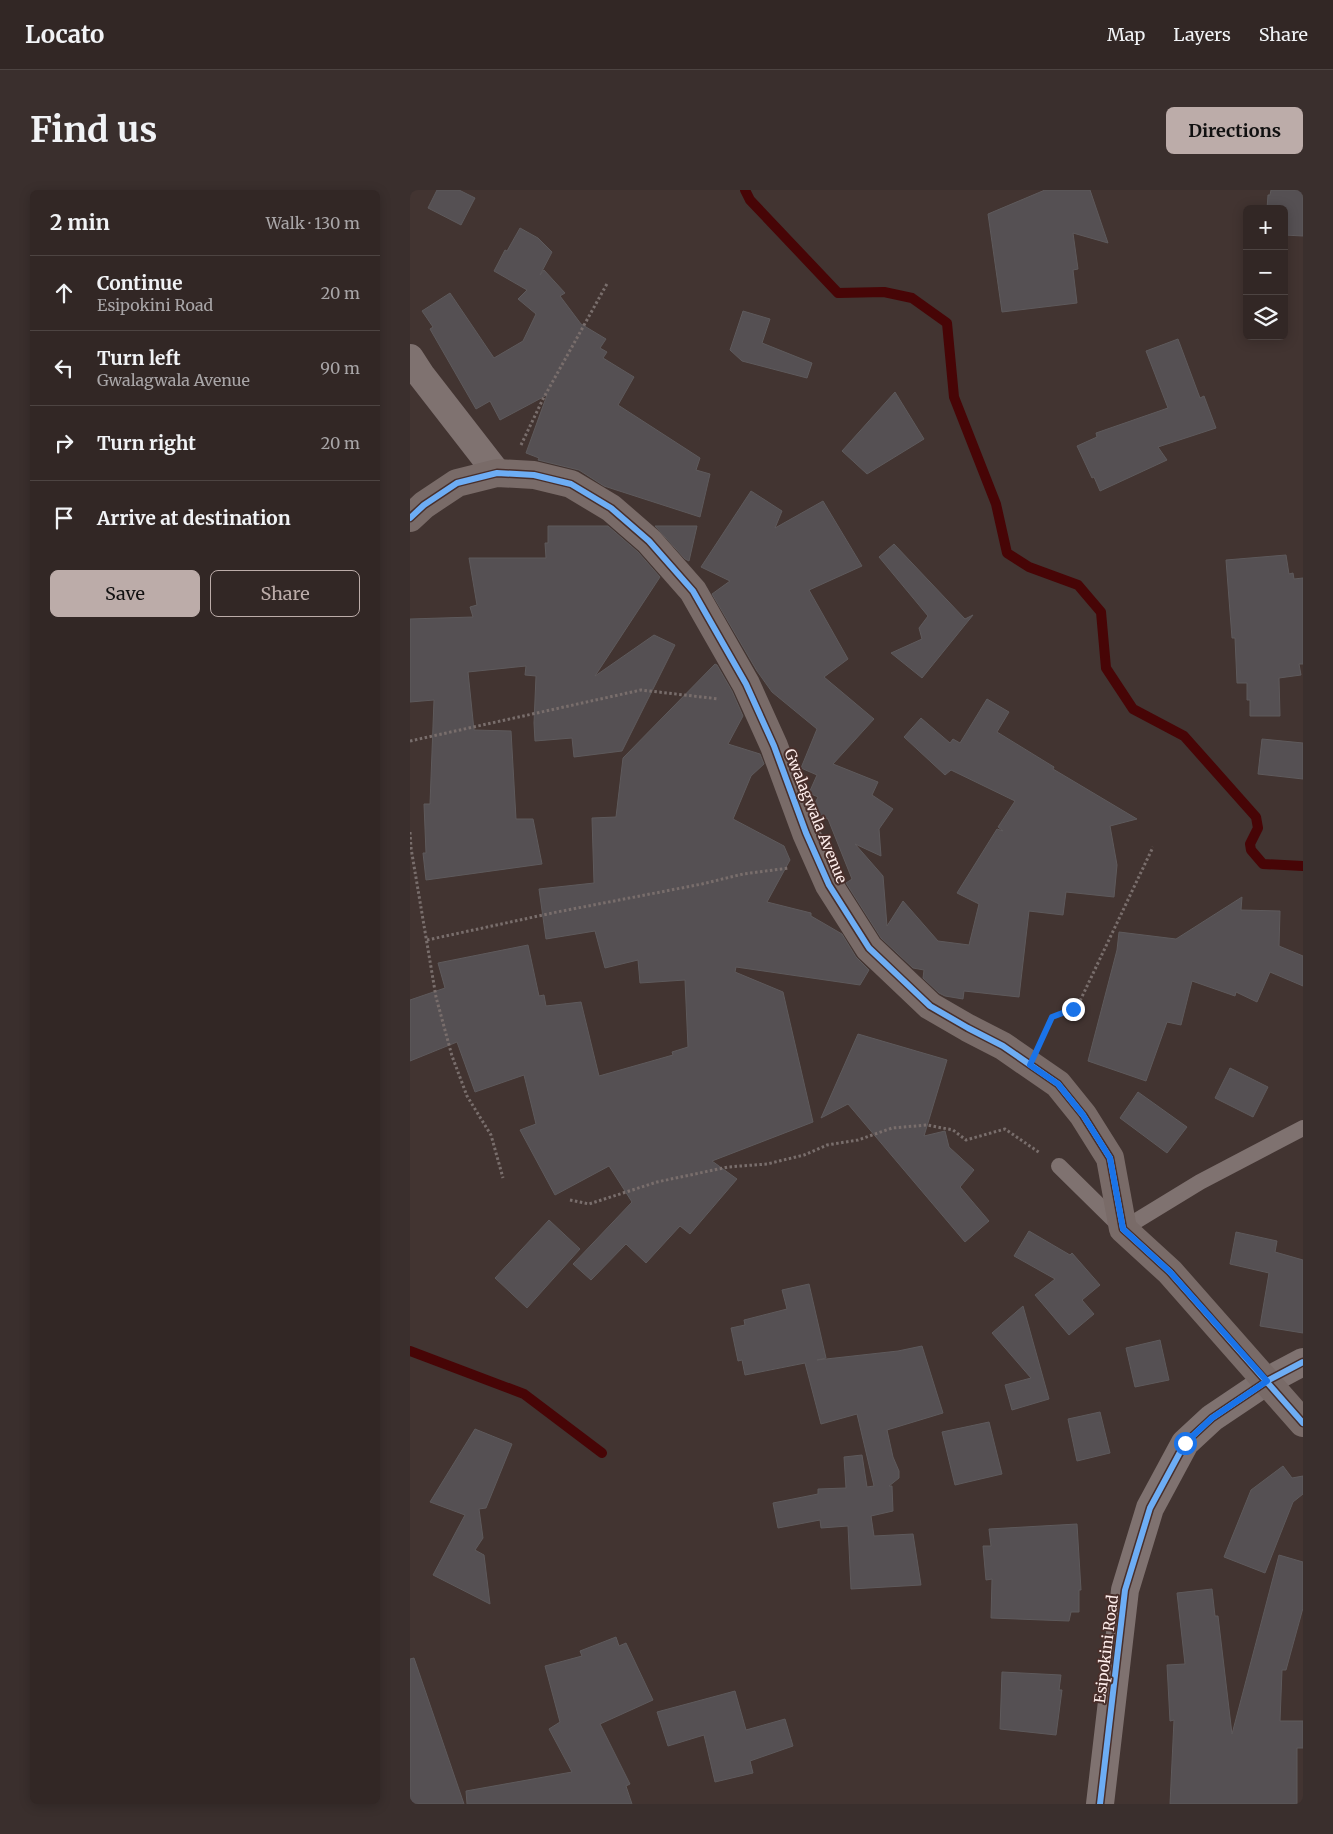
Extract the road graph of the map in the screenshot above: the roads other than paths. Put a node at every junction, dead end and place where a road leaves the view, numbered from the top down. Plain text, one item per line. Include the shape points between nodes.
1 (410, 358) edge
2 (502, 473) junction
3 (410, 518) edge
4 (1303, 1128) edge
5 (1059, 1166) road end
6 (1123, 1229) junction
7 (1303, 1362) edge
8 (1267, 1381) junction
9 (1303, 1423) edge
10 (1100, 1804) edge

1 - 2 street via 421,376
2 - 3 street, Gwalagwala Avenue via 457,483
2 - 6 street, Gwalagwala Avenue via 534,475 571,484 611,508 649,541 693,591 755,702 829,885 869,948 930,1006 1003,1046 1058,1084 1083,1115 1110,1158
4 - 6 lane via 1200,1182
5 - 6 lane
6 - 8 street via 1170,1272
7 - 8 street, Esipokini Road
8 - 9 street
8 - 10 street, Esipokini Road via 1212,1418 1185,1443 1150,1508 1125,1590

